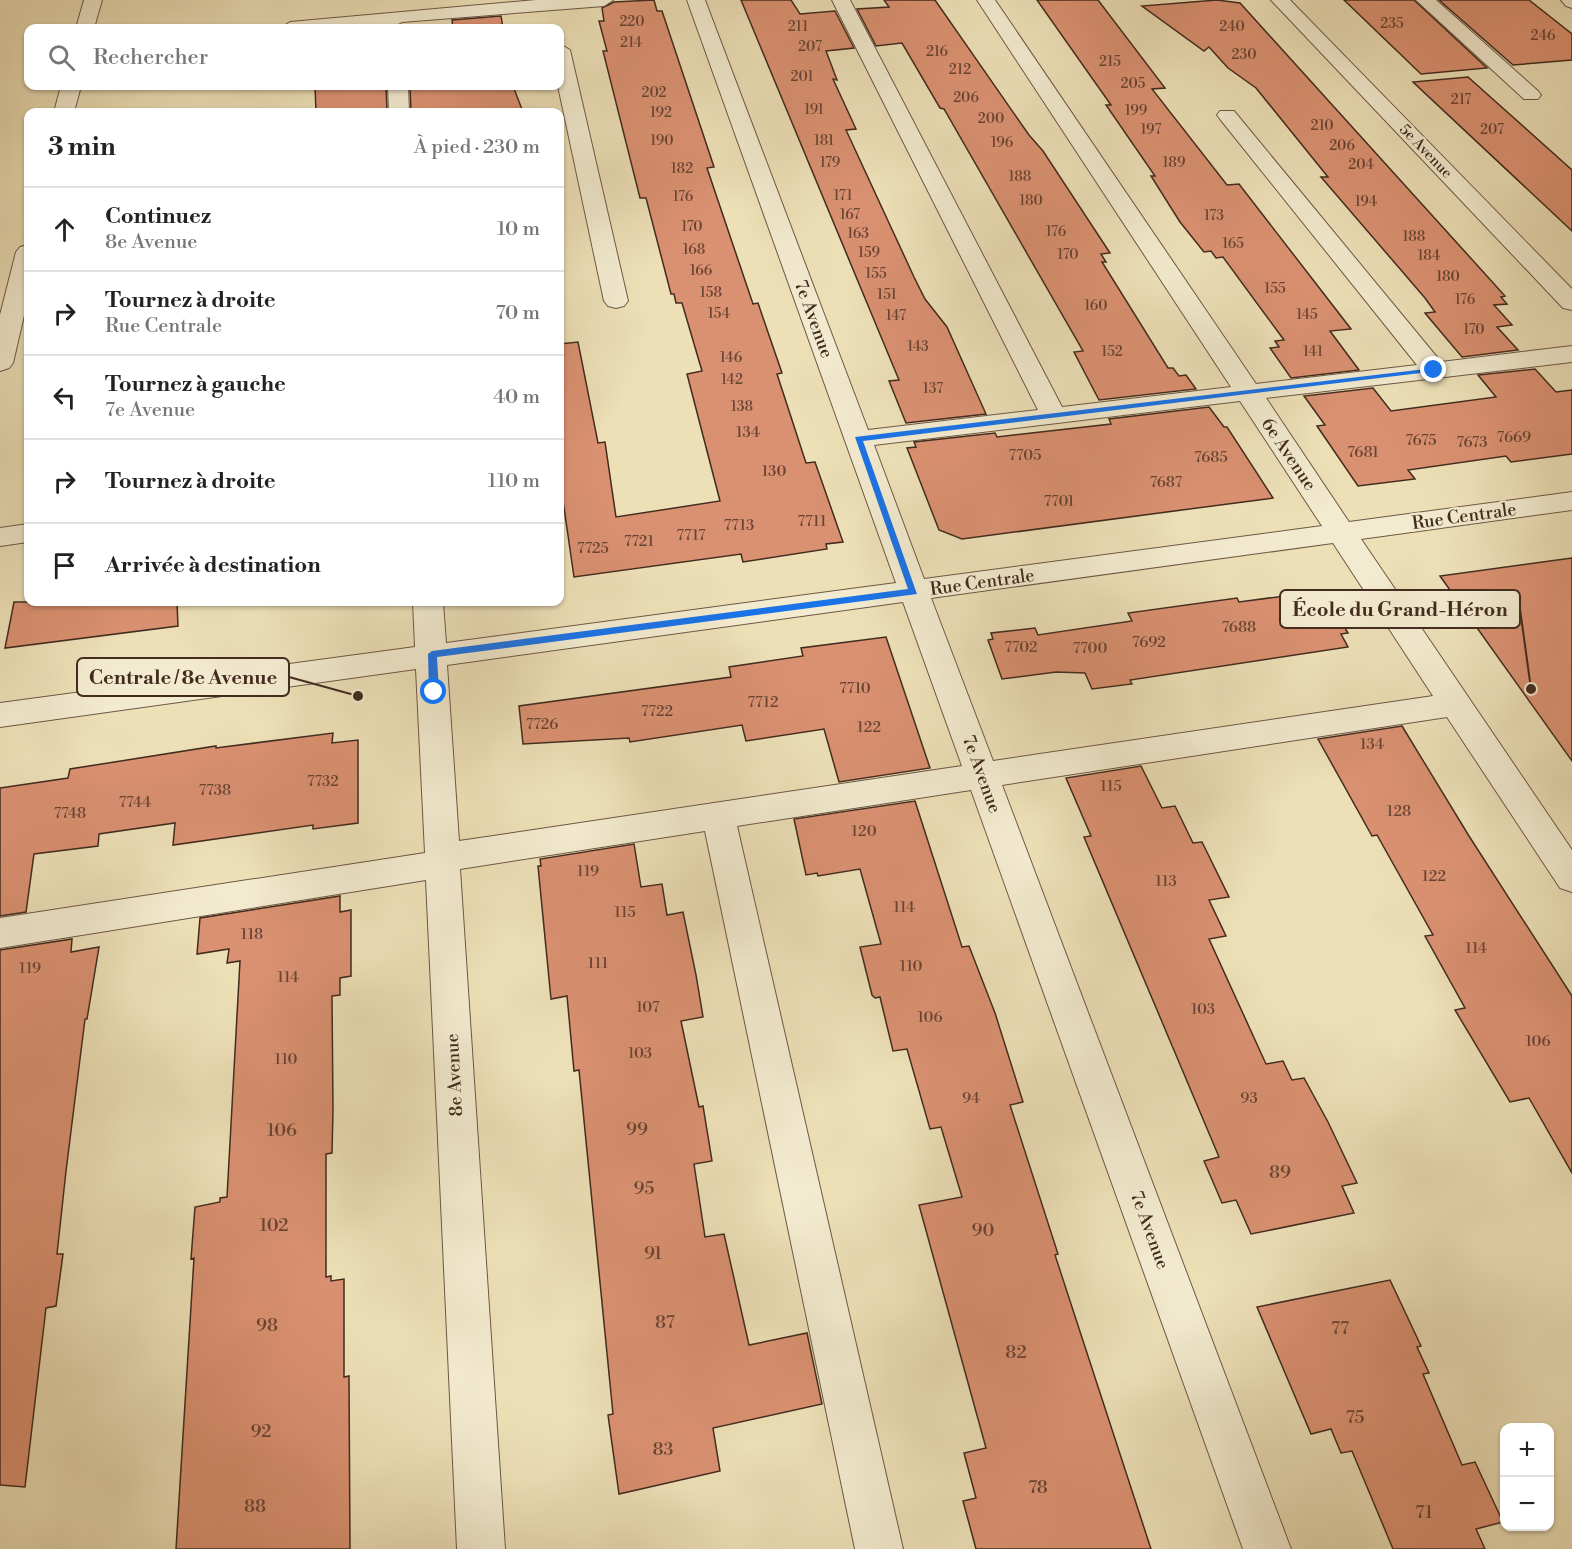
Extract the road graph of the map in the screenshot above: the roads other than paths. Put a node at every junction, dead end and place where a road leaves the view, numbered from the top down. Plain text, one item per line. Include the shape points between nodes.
1 (93, 0) edge
2 (604, 0) edge
3 (696, 0) edge
4 (841, 0) edge
5 (986, 0) edge
6 (1280, 0) edge
7 (1425, 0) edge
8 (394, 16) edge
9 (87, 24) edge
10 (325, 24) edge
11 (564, 68) edge
12 (70, 90) edge
13 (398, 90) edge
14 (1531, 94) dead end
15 (65, 108) edge
16 (399, 108) edge
17 (1227, 115) dead end
18 (24, 268) edge
19 (616, 301) dead end
20 (1572, 303) edge
21 (1572, 354) edge
22 (0, 363) edge
23 (1434, 370) junction
24 (1248, 393) junction
25 (1054, 416) junction
26 (858, 439) junction
27 (1572, 501) edge
28 (1340, 533) junction
29 (24, 534) edge
30 (0, 537) edge
31 (914, 592) junction
32 (428, 606) edge
33 (432, 654) junction
34 (1455, 704) junction
35 (0, 715) edge
36 (982, 775) junction
37 (718, 815) junction
38 (441, 861) junction
39 (1572, 878) edge
40 (0, 933) edge
41 (482, 1549) edge
42 (879, 1549) edge
43 (1267, 1549) edge

1 - 9 street
2 - 8 street via 551,13
3 - 26 street, 7e Avenue
4 - 25 street
5 - 24 street, 6e Avenue
6 - 20 street, 5e Avenue
7 - 14 street
8 - 10 street
11 - 19 street
12 - 15 street
13 - 16 street
17 - 23 street
18 - 22 street
21 - 23 street
23 - 24 street
24 - 25 street
24 - 28 street, 6e Avenue
25 - 26 street
26 - 31 street, 7e Avenue
27 - 28 street, Rue Centrale
28 - 31 street, Rue Centrale
28 - 34 street, 6e Avenue
29 - 30 street
31 - 33 street, Rue Centrale
31 - 36 street, 7e Avenue
32 - 33 street, 8e Avenue
33 - 35 street, Rue Centrale
33 - 38 street, 8e Avenue
34 - 36 street
34 - 39 street, 6e Avenue
36 - 37 street
36 - 43 street, 7e Avenue
37 - 38 street
37 - 42 street
38 - 40 street
38 - 41 street, 8e Avenue

